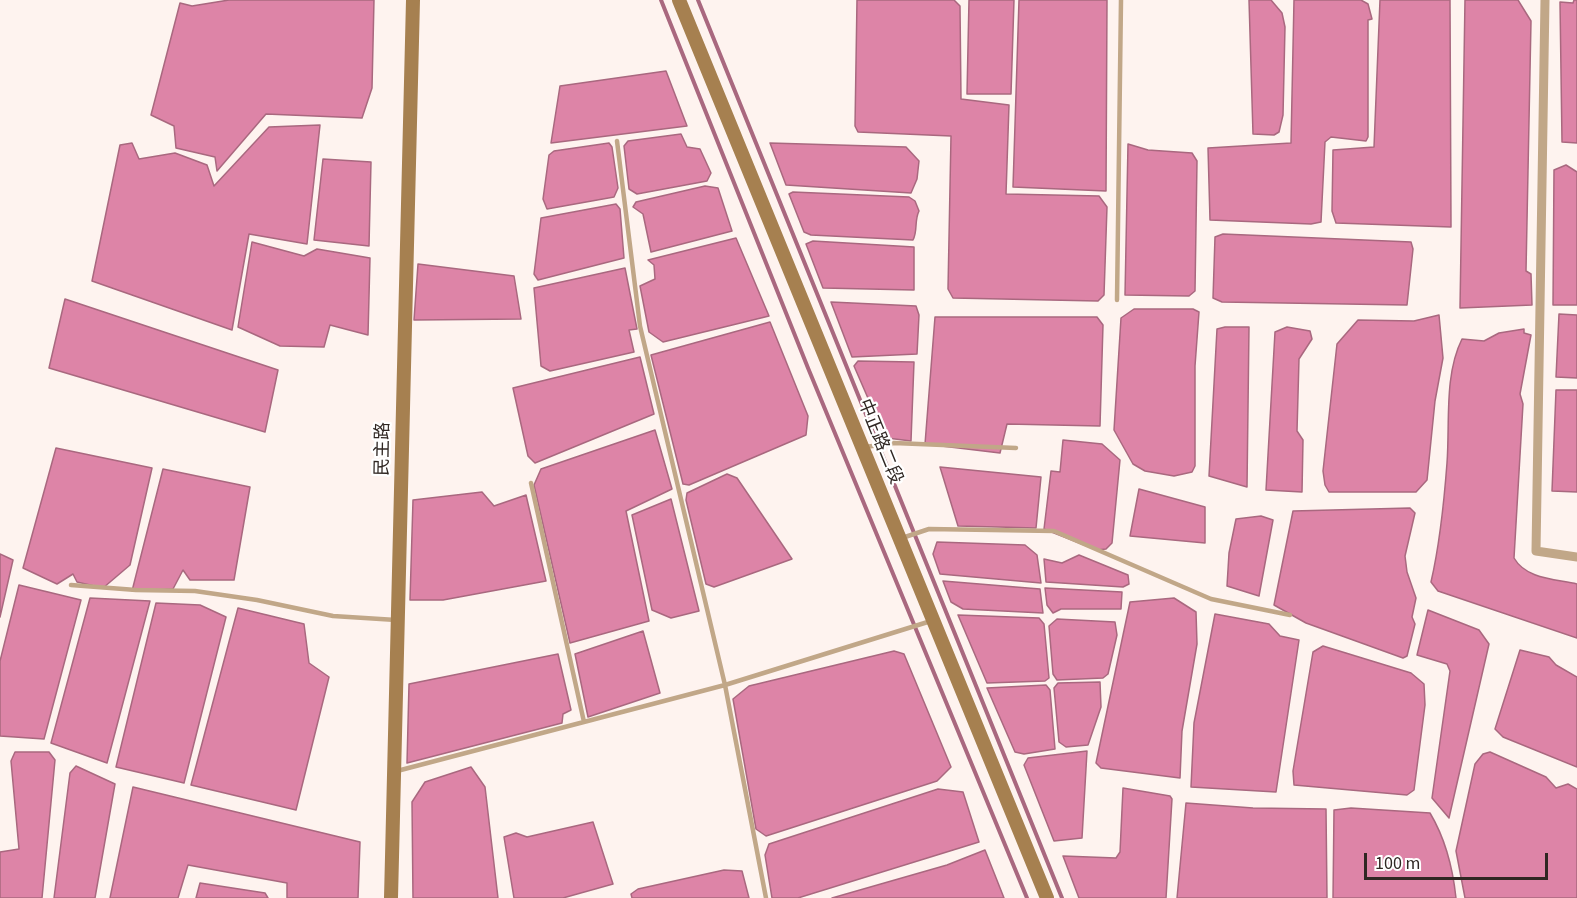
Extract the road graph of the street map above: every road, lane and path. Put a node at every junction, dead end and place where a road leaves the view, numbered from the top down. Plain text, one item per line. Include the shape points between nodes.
1 (413, 0) edge
2 (679, 0) edge
3 (1121, 0) edge
4 (1545, 0) edge
5 (617, 141) dead end
6 (1118, 300) dead end
7 (862, 447) junction
8 (1016, 448) dead end
9 (531, 483) dead end
10 (899, 539) junction
11 (1577, 557) edge
12 (71, 585) dead end
13 (1290, 615) dead end
14 (398, 620) junction
15 (931, 621) junction
16 (725, 685) junction
17 (584, 722) junction
18 (394, 771) junction
19 (391, 898) edge
20 (766, 898) edge
21 (1047, 898) edge

1 - 14 main road, 民主路
2 - 7 main road, 中正路二段
3 - 6 lane
4 - 11 street via 1536,551
5 - 16 lane via 640,326
7 - 8 lane via 894,443
7 - 10 main road, 中正路二段
9 - 17 lane
10 - 13 lane via 929,529 1054,531 1210,599
10 - 15 main road, 中正路二段
12 - 14 lane via 195,591 333,616
14 - 18 main road, 民主路
15 - 16 lane
15 - 21 main road, 中正路二段
16 - 17 lane
16 - 20 lane
17 - 18 lane
18 - 19 main road, 民主路

